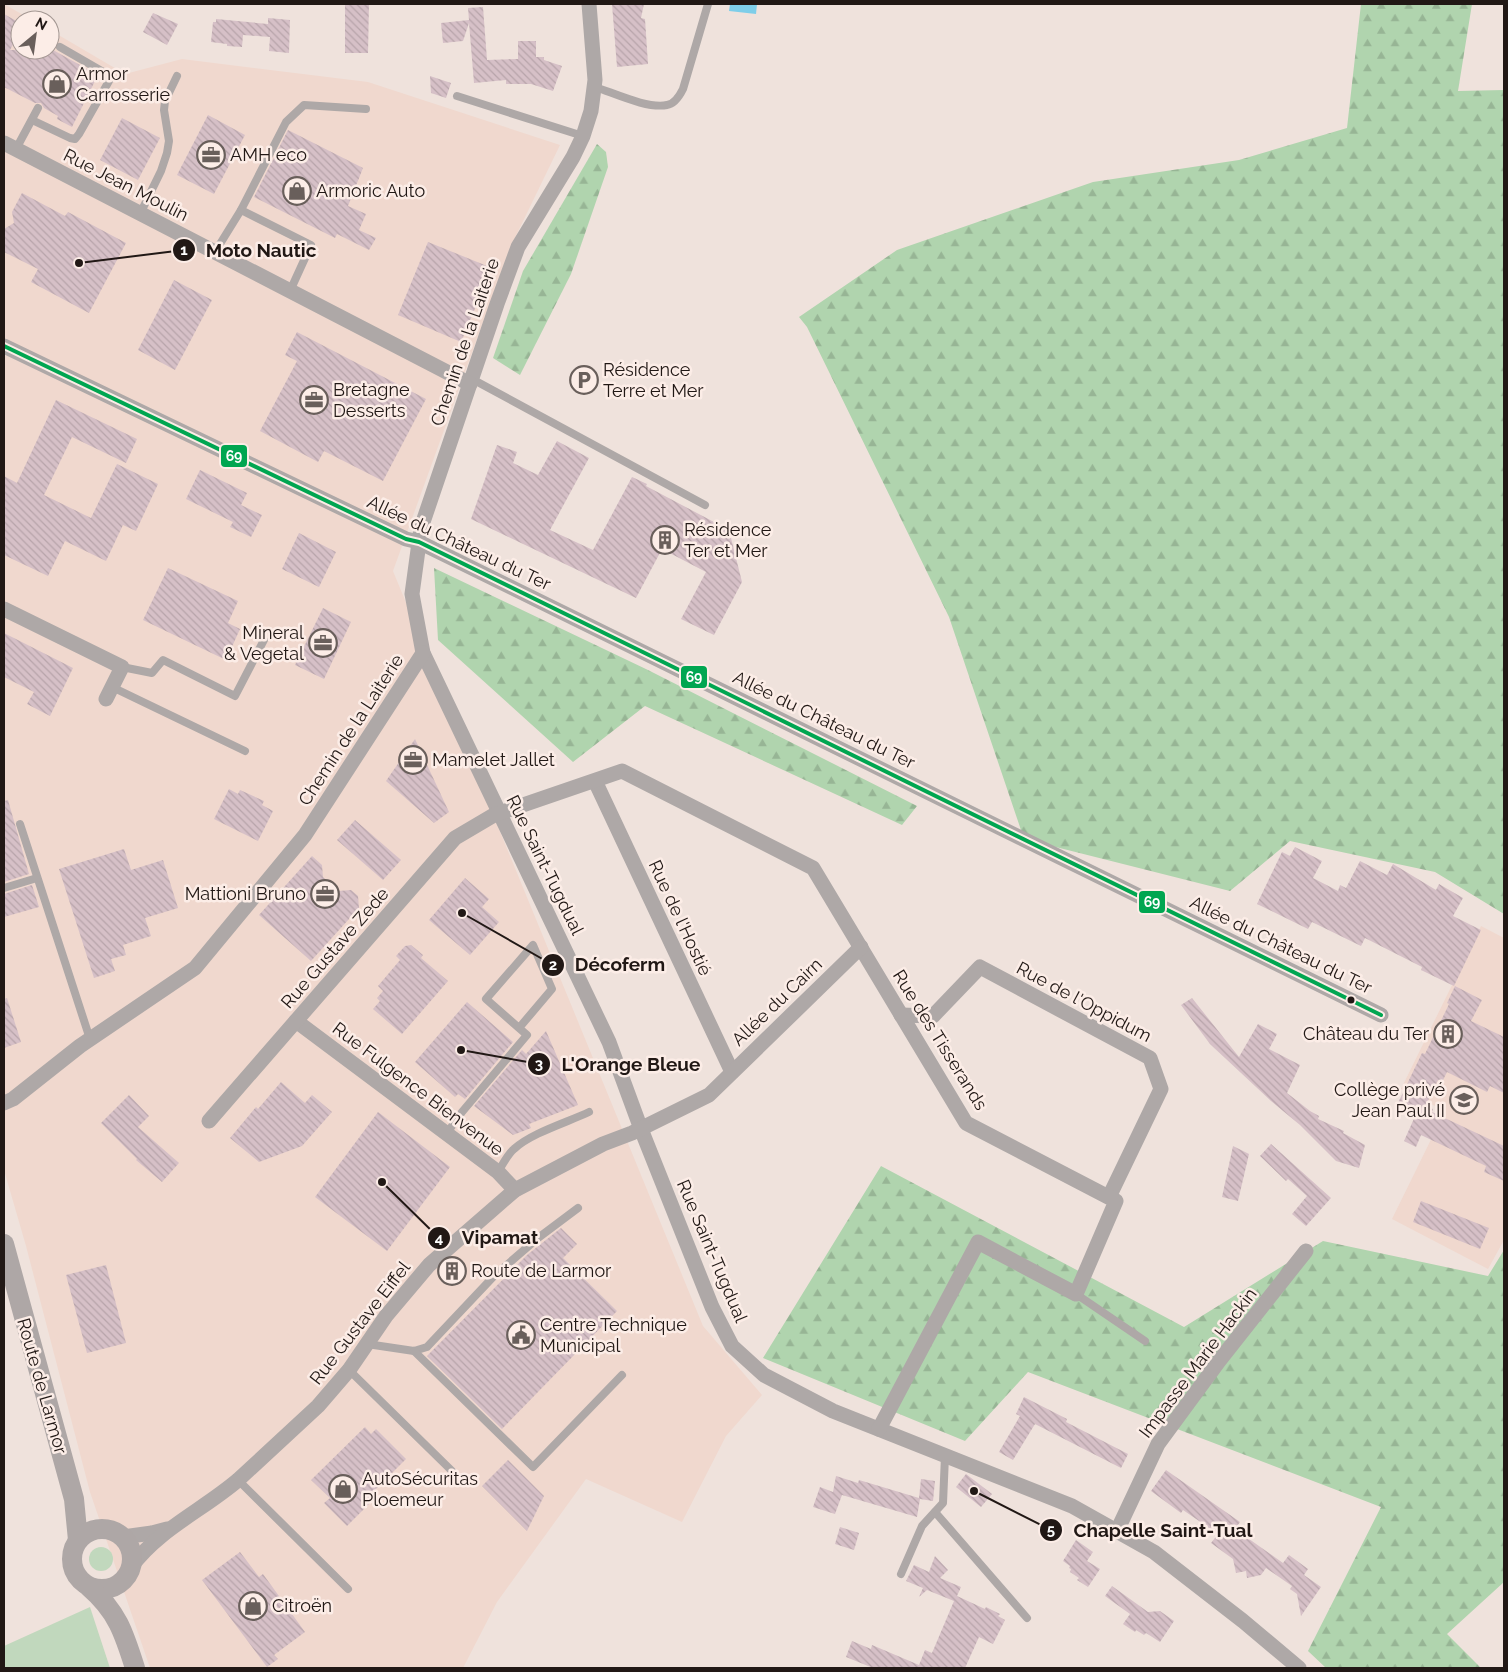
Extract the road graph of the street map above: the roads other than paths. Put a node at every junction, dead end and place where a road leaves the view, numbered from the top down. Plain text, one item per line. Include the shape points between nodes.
1 (589, 4) edge
2 (708, 4) edge
3 (60, 47) dead end
4 (178, 76) dead end
5 (594, 87) junction
6 (456, 96) dead end
7 (38, 108) dead end
8 (366, 108) dead end
9 (32, 120) junction
10 (583, 136) junction
11 (10, 146) edge
12 (241, 210) junction
13 (140, 214) junction
14 (215, 252) junction
15 (290, 292) junction
16 (4, 346) edge
17 (471, 381) junction
18 (705, 505) dead end
19 (419, 542) junction
20 (4, 609) edge
21 (264, 640) dead end
22 (423, 653) junction
23 (122, 667) junction
24 (109, 693) joint
25 (245, 751) dead end
26 (595, 781) junction
27 (500, 813) junction
28 (20, 824) dead end
29 (37, 878) junction
30 (4, 888) edge
31 (861, 947) junction
32 (901, 1015) junction
33 (1381, 1015) dead end
34 (296, 1021) junction
35 (519, 1028) junction
36 (90, 1039) junction
37 (732, 1072) junction
38 (4, 1103) edge
39 (589, 1112) dead end
40 (209, 1121) dead end
41 (641, 1129) junction
42 (447, 1133) junction
43 (498, 1172) junction
44 (515, 1190) junction
45 (1109, 1197) junction
46 (578, 1208) dead end
47 (4, 1244) edge
48 (1306, 1251) dead end
49 (1076, 1294) junction
50 (1145, 1341) dead end
51 (367, 1344) junction
52 (414, 1351) junction
53 (349, 1370) junction
54 (622, 1375) dead end
55 (879, 1430) junction
56 (945, 1456) junction
57 (452, 1471) dead end
58 (238, 1480) junction
59 (74, 1499) junction
60 (935, 1512) junction
61 (171, 1528) junction
62 (1117, 1532) junction
63 (116, 1533) junction
64 (78, 1540) junction
65 (127, 1574) junction
66 (901, 1574) dead end
67 (89, 1587) junction
68 (348, 1589) dead end
69 (1028, 1618) dead end
70 (118, 1621) junction
71 (135, 1668) edge
72 (1299, 1668) edge

1 - 5 street, Chemin de la Laiterie
2 - 5 lane via 683,88 669,105 648,104
3 - 9 lane via 105,72 109,81 75,139
4 - 13 lane via 165,101 169,140 167,154
5 - 10 street, Chemin de la Laiterie
6 - 10 lane
7 - 9 lane
8 - 12 lane via 304,105 286,122
9 - 11 lane
10 - 17 street, Chemin de la Laiterie via 518,247
11 - 13 street, Rue Jean Moulin
12 - 14 lane
12 - 15 lane via 311,245
13 - 14 street, Rue Jean Moulin
14 - 15 street, Rue Jean Moulin
15 - 17 street, Rue Jean Moulin
16 - 19 street, Allée du Château du Ter via 406,539
17 - 18 lane
17 - 19 street, Chemin de la Laiterie
19 - 22 street, Chemin de la Laiterie via 412,594
19 - 33 street, Allée du Château du Ter
20 - 23 street
21 - 23 lane via 235,696 163,660 152,673
22 - 27 street, Rue Saint-Tugdual
22 - 36 street, Chemin de la Laiterie via 305,835 195,968
23 - 24 street
24 - 25 lane
26 - 27 street, Rue des Tisserands
26 - 31 street, Rue des Tisserands via 622,771 813,868
26 - 37 street, Rue de l'Hostié
27 - 34 street, Rue Gustave Zede via 455,838
27 - 41 street, Rue Saint-Tugdual via 609,1042
28 - 29 lane
29 - 30 lane
29 - 36 lane
31 - 32 street, Rue des Tisserands
31 - 37 street, Allée du Cairn
32 - 45 street, Rue des Tisserands via 966,1123
32 - 45 street, Rue de l'Oppidum via 933,1016 980,967 1150,1058 1161,1089
34 - 40 street, Rue Gustave Zede
34 - 42 street, Rue Fulgence Bienvenue
35 - 35 lane via 486,999 533,944 552,989
35 - 42 lane via 527,1035
36 - 38 street, Chemin de la Laiterie
37 - 41 street, Allée du Cairn via 709,1095
39 - 43 lane via 518,1145
41 - 44 street, Rue Gustave Eiffel via 603,1144
41 - 55 street, Rue Saint-Tugdual via 712,1306 732,1346 764,1375 833,1411
42 - 43 street, Rue Fulgence Bienvenue
43 - 44 street, Rue Fulgence Bienvenue
44 - 51 street, Rue Gustave Eiffel via 429,1265
45 - 49 street via 1116,1201
46 - 52 lane via 494,1276 428,1347
47 - 59 main road, Route de Larmor
48 - 62 street, Impasse Marie Hackin via 1158,1444
49 - 50 lane
49 - 55 street via 978,1242
51 - 52 lane
51 - 53 street, Rue Gustave Eiffel
52 - 54 lane via 533,1467
53 - 57 lane
53 - 58 street, Rue Gustave Eiffel via 318,1406
55 - 56 street, Rue Saint-Tugdual
56 - 60 lane via 943,1503
56 - 62 street, Rue Saint-Tugdual via 1072,1506
58 - 61 street, Rue Gustave Eiffel
58 - 68 lane
59 - 63 main road, Route de Larmor via 92,1519
59 - 64 main road, Route de Larmor
60 - 66 lane via 922,1526
60 - 69 lane
61 - 63 street, Rue Gustave Eiffel via 152,1533
61 - 65 street, Rue Gustave Eiffel via 141,1554
62 - 72 street, Rue Saint-Tugdual via 1154,1552
63 - 64 main road via 92,1530
63 - 65 main road via 131,1551
64 - 67 main road via 72,1565 75,1574
65 - 67 main road via 116,1586 107,1589
65 - 70 main road
67 - 70 main road via 102,1598
70 - 71 main road

